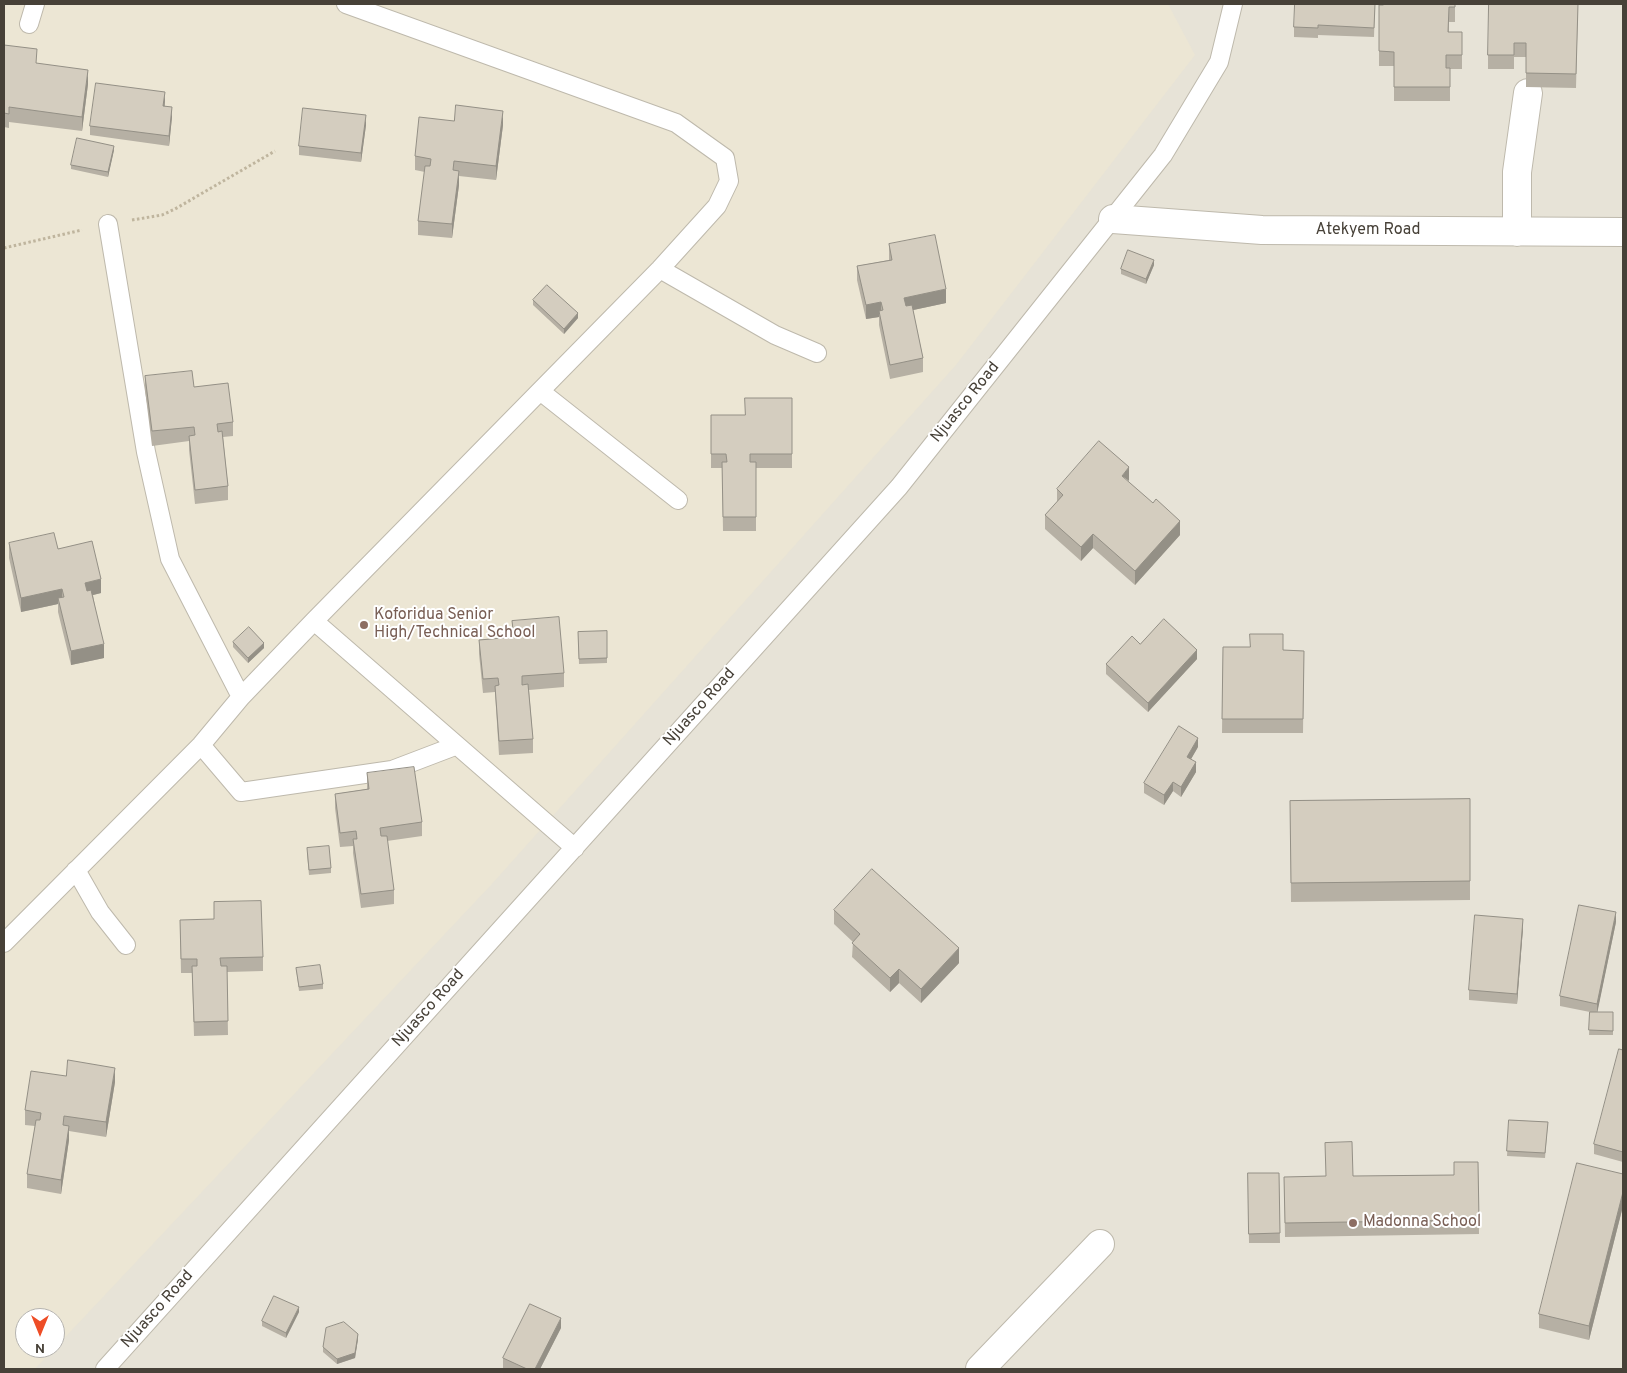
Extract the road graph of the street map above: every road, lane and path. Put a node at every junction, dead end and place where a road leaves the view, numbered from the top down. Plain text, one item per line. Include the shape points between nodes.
1 (36, 4) edge
2 (346, 4) edge
3 (1234, 4) edge
4 (29, 24) dead end
5 (1528, 93) edge
6 (275, 152) dead end
7 (1113, 219) junction
8 (108, 224) junction
9 (1516, 232) junction
10 (1623, 232) edge
11 (4, 248) edge
12 (660, 269) junction
13 (817, 353) dead end
14 (540, 391) junction
15 (678, 500) dead end
16 (314, 621) junction
17 (241, 697) junction
18 (201, 745) junction
19 (455, 746) junction
20 (574, 848) junction
21 (76, 870) junction
22 (4, 943) edge
23 (126, 945) dead end
24 (1100, 1244) dead end
25 (105, 1369) edge
26 (980, 1369) edge

1 - 4 lane
2 - 12 lane via 676,123 725,158 728,181 717,206
3 - 7 lane, Njuasco Road via 1219,62 1163,155
5 - 9 street via 1516,172
6 - 8 path via 175,209
7 - 9 street, Atekyem Road via 1262,230
7 - 20 lane, Njuasco Road via 899,487
8 - 11 path
8 - 17 lane via 146,452 170,559
9 - 10 street, Atekyem Road
12 - 13 lane via 775,335
12 - 14 lane
14 - 15 lane
14 - 16 lane
16 - 17 lane
16 - 19 lane
17 - 18 lane
18 - 19 lane via 242,792 392,770
18 - 21 lane
19 - 20 lane
20 - 25 lane, Njuasco Road
21 - 22 lane
21 - 23 lane via 100,912
24 - 26 street

